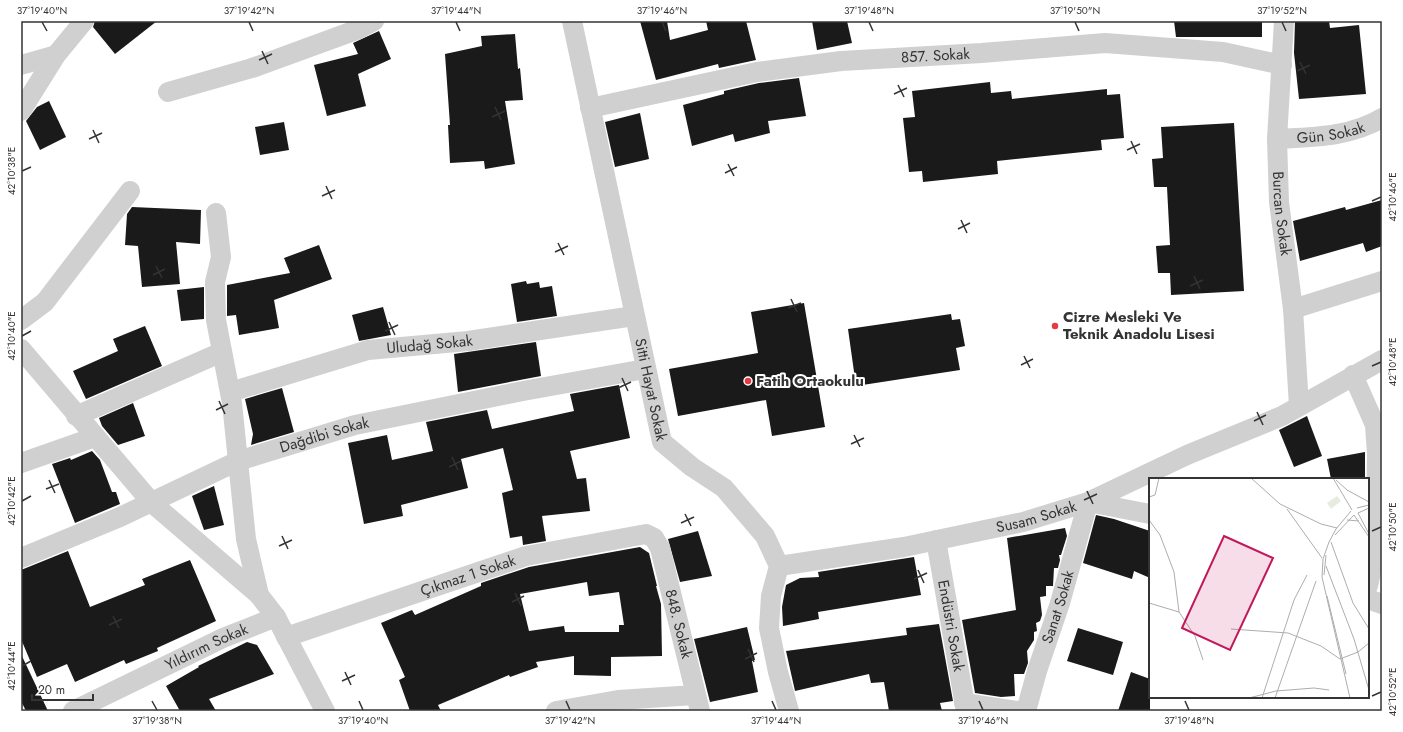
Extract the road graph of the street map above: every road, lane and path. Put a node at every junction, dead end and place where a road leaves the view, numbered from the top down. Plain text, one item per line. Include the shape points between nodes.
1 (84, 21) edge
2 (572, 21) edge
3 (1284, 21) edge
4 (363, 24) edge
5 (56, 55) junction
6 (21, 65) edge
7 (1282, 65) junction
8 (168, 92) dead end
9 (590, 108) junction
10 (21, 111) edge
11 (1382, 118) edge
12 (1277, 139) junction
13 (130, 191) dead end
14 (216, 213) dead end
15 (1382, 281) edge
16 (1293, 309) junction
17 (634, 316) junction
18 (21, 320) edge
19 (21, 349) edge
20 (222, 352) junction
21 (1382, 360) edge
22 (645, 369) junction
23 (1353, 375) junction
24 (230, 392) junction
25 (1299, 406) junction
26 (76, 416) junction
27 (95, 437) junction
28 (238, 461) junction
29 (21, 463) edge
30 (1088, 502) junction
31 (152, 503) junction
32 (1375, 513) edge
33 (1149, 514) edge
34 (654, 538) joint
35 (936, 540) junction
36 (21, 558) edge
37 (779, 566) junction
38 (1369, 581) edge
39 (259, 595) junction
40 (1369, 599) edge
41 (1382, 604) edge
42 (276, 617) junction
43 (286, 637) junction
44 (697, 703) edge
45 (965, 707) edge
46 (80, 710) edge
47 (324, 711) edge
48 (556, 711) edge
49 (789, 711) edge
50 (1018, 711) edge
51 (1026, 711) edge

1 - 5 street
2 - 9 street, Sitti Hayat Sokak
3 - 7 street, Burcan Sokak
4 - 8 street via 252,68
5 - 6 street
5 - 10 street
7 - 9 street, 857. Sokak via 1223,52 1106,43 841,61 757,72
7 - 12 street, Burcan Sokak
9 - 17 street, Sitti Hayat Sokak
11 - 12 street, Gün Sokak via 1372,124 1337,135
12 - 16 street, Burcan Sokak via 1279,202
13 - 18 street via 45,302
14 - 20 street via 221,257 215,282 216,320
15 - 16 street
16 - 25 street, Burcan Sokak
17 - 22 street, Sitti Hayat Sokak
17 - 24 street, Uludağ Sokak via 468,341 368,350
19 - 26 street
20 - 24 street
20 - 26 street
21 - 23 street, Susam Sokak
22 - 28 street, Dağdibi Sokak via 355,425
22 - 37 street, Sitti Hayat Sokak via 662,442 692,467 724,488 765,536
23 - 25 street, Susam Sokak
23 - 32 street via 1375,425
24 - 28 street
25 - 30 street, Susam Sokak via 1282,416 1187,455
26 - 27 street
27 - 29 street
27 - 31 street
28 - 31 street, Dağdibi Sokak
28 - 39 street via 246,539
30 - 33 street
30 - 35 street, Susam Sokak via 1023,522
30 - 51 street, Sanat Sokak
31 - 36 street, Dağdibi Sokak
31 - 39 street
32 - 38 street via 1380,530
34 - 43 street, Çıkmaz 1 Sokak via 646,534 526,556
34 - 44 street, 848. Sokak via 667,571
35 - 37 street, Susam Sokak
35 - 45 street, Endüstri Sokak
37 - 49 street via 772,596 770,628 778,672
39 - 42 street
40 - 41 street
42 - 43 street
42 - 46 street, Yıldırım Sokak via 223,638
43 - 47 street
44 - 48 street via 618,700
45 - 50 street

